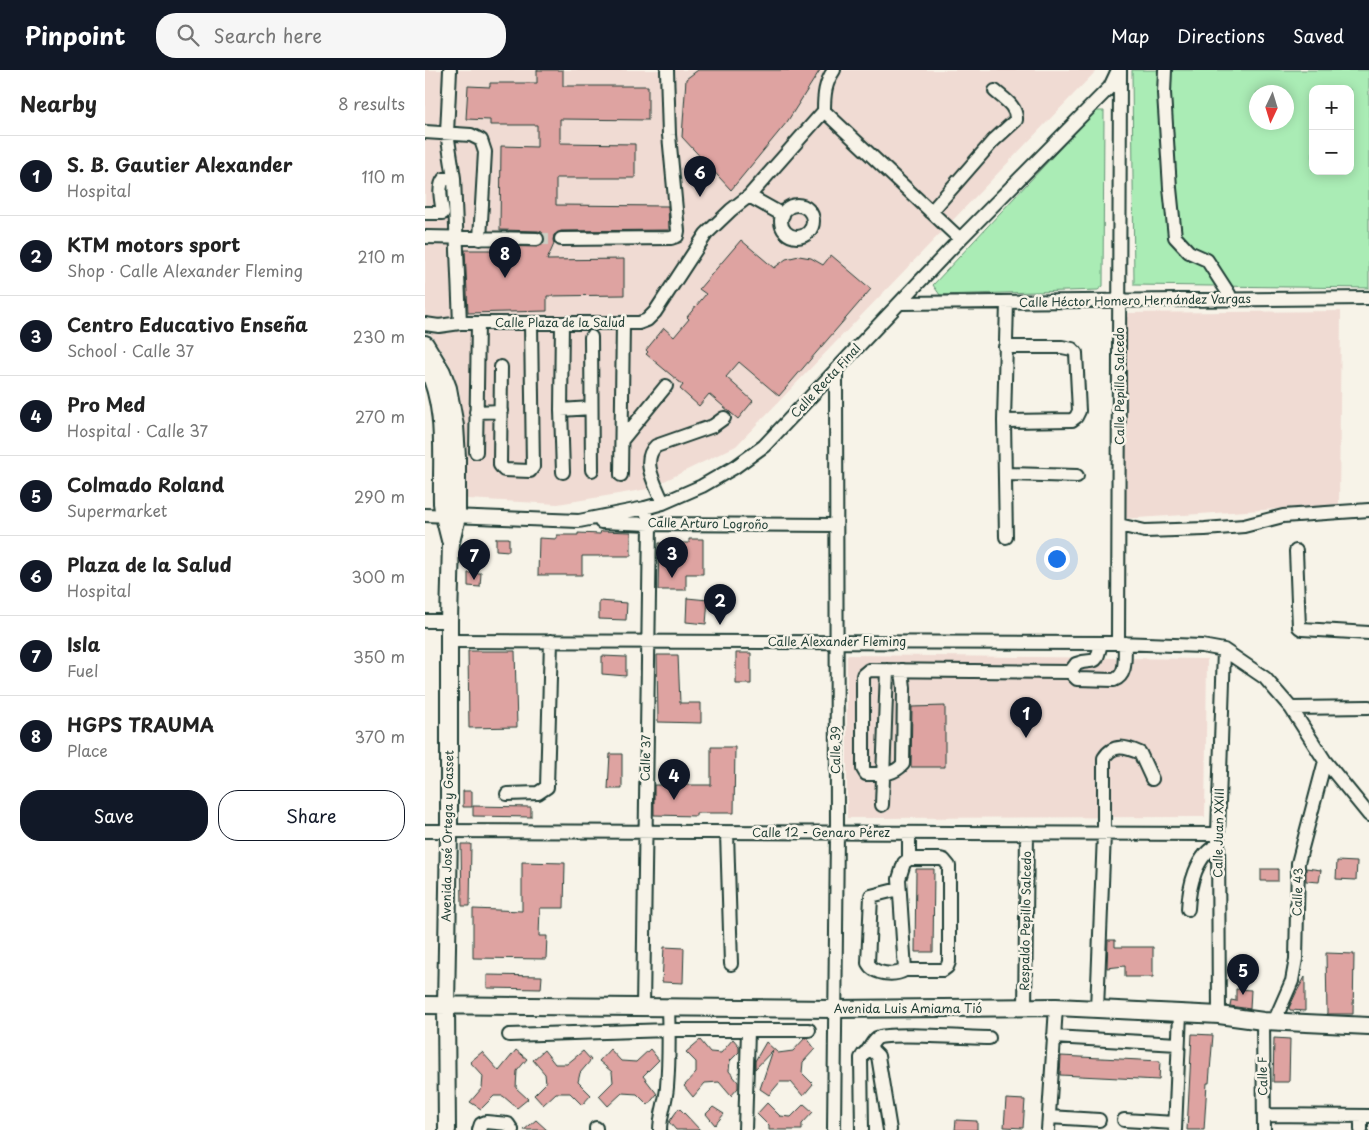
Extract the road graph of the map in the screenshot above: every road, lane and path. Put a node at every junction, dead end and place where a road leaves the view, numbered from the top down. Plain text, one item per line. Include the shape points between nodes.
1 (450, 70) edge
2 (667, 70) edge
3 (834, 70) edge
4 (1119, 70) edge
5 (1165, 70) edge
6 (995, 90) dead end
7 (824, 111) junction
8 (425, 132) edge
9 (447, 133) junction
10 (454, 178) junction
11 (749, 196) junction
12 (931, 212) junction
13 (425, 213) edge
14 (783, 215) dead end
15 (425, 237) edge
16 (480, 238) junction
17 (960, 238) junction
18 (457, 239) junction
19 (537, 239) tunnel mouth
20 (561, 239) tunnel mouth
21 (1369, 298) edge
22 (1230, 300) junction
23 (1120, 301) junction
24 (1007, 302) junction
25 (900, 303) junction
26 (460, 323) junction
27 (478, 323) junction
28 (562, 323) junction
29 (623, 323) junction
30 (425, 324) edge
31 (531, 324) junction
32 (591, 337) dead end
33 (425, 344) edge
34 (1005, 347) junction
35 (425, 363) edge
36 (501, 367) dead end
37 (836, 370) junction
38 (665, 386) dead end
39 (591, 408) junction
40 (561, 410) junction
41 (501, 411) junction
42 (476, 412) junction
43 (724, 418) dead end
44 (1004, 421) junction
45 (622, 440) junction
46 (476, 452) dead end
47 (592, 470) dead end
48 (563, 472) dead end
49 (1006, 474) junction
50 (621, 475) dead end
51 (1077, 476) dead end
52 (663, 503) junction
53 (645, 508) junction
54 (1369, 510) edge
55 (425, 515) edge
56 (450, 517) junction
57 (579, 521) junction
58 (649, 524) junction
59 (1119, 525) junction
60 (836, 526) junction
61 (1006, 537) dead end
62 (1296, 551) dead end
63 (425, 621) edge
64 (449, 621) junction
65 (1369, 633) edge
66 (450, 641) junction
67 (551, 641) junction
68 (648, 641) junction
69 (835, 642) junction
70 (1101, 643) junction
71 (1121, 643) junction
72 (1224, 650) junction
73 (887, 670) junction
74 (902, 670) junction
75 (1069, 672) junction
76 (1369, 707) edge
77 (1291, 708) junction
78 (1325, 761) junction
79 (883, 774) junction
80 (1152, 779) dead end
81 (507, 794) dead end
82 (882, 805) dead end
83 (1369, 815) edge
84 (425, 831) edge
85 (449, 831) junction
86 (645, 831) junction
87 (837, 832) junction
88 (727, 833) junction
89 (909, 833) junction
90 (1027, 833) junction
91 (1104, 834) junction
92 (1218, 839) junction
93 (909, 859) junction
94 (899, 889) junction
95 (1188, 908) dead end
96 (731, 964) dead end
97 (905, 970) junction
98 (425, 1005) edge
99 (446, 1006) junction
100 (1056, 1007) junction
101 (643, 1008) junction
102 (668, 1008) junction
103 (1025, 1008) junction
104 (834, 1009) junction
105 (1097, 1009) junction
106 (1180, 1012) junction
107 (1219, 1015) junction
108 (1269, 1022) junction
109 (1369, 1026) edge
110 (669, 1030) junction
111 (809, 1030) dead end
112 (748, 1031) junction
113 (509, 1035) dead end
114 (1053, 1037) junction
115 (989, 1038) dead end
116 (1178, 1044) junction
117 (868, 1050) junction
118 (1264, 1115) junction
119 (1365, 1116) edge
120 (1049, 1117) junction
121 (1099, 1120) dead end
122 (1124, 1120) dead end
123 (1175, 1126) edge
124 (447, 1130) edge
125 (479, 1130) edge
126 (512, 1130) edge
127 (660, 1130) edge
128 (745, 1130) edge
129 (834, 1130) edge
130 (862, 1130) edge
131 (890, 1130) edge
132 (1048, 1130) edge
133 (1264, 1130) edge
134 (1361, 1130) edge

1 - 9 street
2 - 20 street via 677,236
3 - 7 street via 827,80
4 - 17 street, Calle Recta Final via 1111,87
4 - 23 street, Calle Pepillo Salcedo
5 - 22 street via 1175,237 1189,252 1207,260
6 - 12 street via 1014,108 1016,120 993,141
7 - 11 street, Calle Plaza de la Salud
7 - 12 street
8 - 9 street
9 - 10 street
9 - 16 street via 471,135 481,140 485,152
10 - 13 street via 441,182 443,213
10 - 18 street
11 - 14 street
11 - 29 street, Calle Plaza de la Salud via 706,234 651,317 639,323
12 - 17 street
15 - 18 street
16 - 18 street
16 - 19 street
17 - 25 street, Calle Recta Final
18 - 26 street
21 - 22 street, Calle Héctor Homero Hernández Vargas
22 - 23 street, Calle Héctor Homero Hernández Vargas
23 - 24 street, Calle Héctor Homero Hernández Vargas
23 - 59 street, Calle Pepillo Salcedo
24 - 25 street, Calle Héctor Homero Hernández Vargas
24 - 34 street
25 - 37 street, Calle Recta Final
26 - 27 street, Calle Plaza de la Salud
26 - 30 street, Calle Plaza de la Salud
27 - 31 street, Calle Plaza de la Salud
27 - 42 street
28 - 29 street, Calle Plaza de la Salud
28 - 31 street, Calle Plaza de la Salud
28 - 40 street
29 - 45 street
31 - 41 street via 531,471 504,470 500,465
32 - 39 street
33 - 56 main road, Avenida José Ortega y Gasset via 442,372 455,426
34 - 44 street
34 - 44 street via 1062,347 1076,353 1079,411 1072,420
35 - 56 main road, Avenida José Ortega y Gasset via 434,383 442,421
36 - 41 street
37 - 52 street, Calle Recta Final via 764,446 702,486
37 - 60 street, Calle 39
38 - 45 street
39 - 40 street
39 - 47 street
40 - 48 street
41 - 42 street
42 - 46 street
43 - 52 street via 713,426 651,450 649,465
44 - 49 street
45 - 50 street
49 - 51 street
49 - 61 street
52 - 53 street, Calle Recta Final
53 - 57 street, Calle Recta Final
53 - 58 street, Calle 37
54 - 59 street via 1283,516 1244,526 1205,529 1145,531
55 - 56 street
56 - 57 street, Calle Recta Final
56 - 64 main road, Avenida José Ortega y Gasset
57 - 58 street, Calle Arturo Logroño
58 - 60 street, Calle Arturo Logroño
58 - 68 street, Calle 37
59 - 71 street, Calle Pepillo Salcedo
60 - 69 street, Calle 39
62 - 65 street via 1299,627
63 - 64 street
64 - 66 main road, Avenida José Ortega y Gasset
66 - 67 street, Calle Alexander Fleming
66 - 85 main road, Avenida José Ortega y Gasset
67 - 68 street, Calle Alexander Fleming
67 - 81 street via 547,787 538,793
68 - 69 street, Calle Alexander Fleming
68 - 86 street, Calle 37
69 - 70 street, Calle Alexander Fleming
69 - 87 street, Calle 39
70 - 71 street, Calle Alexander Fleming
70 - 75 street via 1095,662 1075,664
71 - 72 street, Calle Alexander Fleming
71 - 75 street, Calle Pepillo Salcedo via 1123,672 1119,678 1077,679
72 - 77 street via 1265,678
72 - 92 street, Calle Juan XXIII
73 - 74 street
73 - 79 street
73 - 79 street via 869,670 863,675 863,769 865,774
74 - 75 street
74 - 79 street via 903,764 895,771
76 - 77 street
77 - 78 street
78 - 83 street
78 - 108 street, Calle 43 via 1298,863 1296,959 1292,981
79 - 82 street
80 - 91 street via 1140,753 1127,748 1114,748 1108,752 1104,758
84 - 85 street, Calle 12 - Genaro Pérez
85 - 86 street, Calle 12 - Genaro Pérez
85 - 99 main road, Avenida José Ortega y Gasset
86 - 88 street, Calle 12 - Genaro Pérez
86 - 101 street, Calle 37
87 - 88 street, Calle 12 - Genaro Pérez
87 - 89 street, Calle 12 - Genaro Pérez
87 - 104 street, Calle 39
88 - 96 street
89 - 90 street, Calle 12 - Genaro Pérez
89 - 93 street
90 - 91 street, Calle 12 - Genaro Pérez
90 - 103 street, Respaldo Pepillo Salcedo
91 - 92 street, Calle 12 - Genaro Pérez
91 - 105 street
92 - 95 street via 1198,867 1189,892
92 - 107 street, Calle Juan XXIII
93 - 94 street via 901,869
93 - 97 street via 940,859 949,866 949,962 943,970
94 - 97 street
94 - 97 street via 871,896 869,963 878,971 896,974
98 - 99 main road, Avenida Luis Amiama Tió
99 - 101 main road, Avenida Luis Amiama Tió
99 - 124 main road, Avenida José Ortega y Gasset
100 - 103 main road, Avenida Luis Amiama Tió
100 - 105 main road, Avenida Luis Amiama Tió
100 - 114 street
101 - 102 main road, Avenida Luis Amiama Tió
102 - 104 main road, Avenida Luis Amiama Tió
102 - 110 street
103 - 104 main road, Avenida Luis Amiama Tió
104 - 129 street, Calle 39
105 - 106 main road, Avenida Luis Amiama Tió
106 - 107 main road, Avenida Luis Amiama Tió
106 - 116 street
107 - 108 main road, Avenida Luis Amiama Tió
108 - 109 main road, Avenida Luis Amiama Tió
108 - 118 street, Calle F
110 - 112 street
110 - 113 street
110 - 127 street via 667,1090
111 - 112 street
112 - 128 street
114 - 116 street
114 - 120 street
115 - 117 street via 878,1037
116 - 123 street
117 - 130 street via 861,1058
117 - 131 street via 878,1056
118 - 119 street
118 - 133 street, Calle F
119 - 134 street
120 - 121 street
120 - 132 street
122 - 123 street
125 - 126 street via 481,1124 487,1122 508,1124

